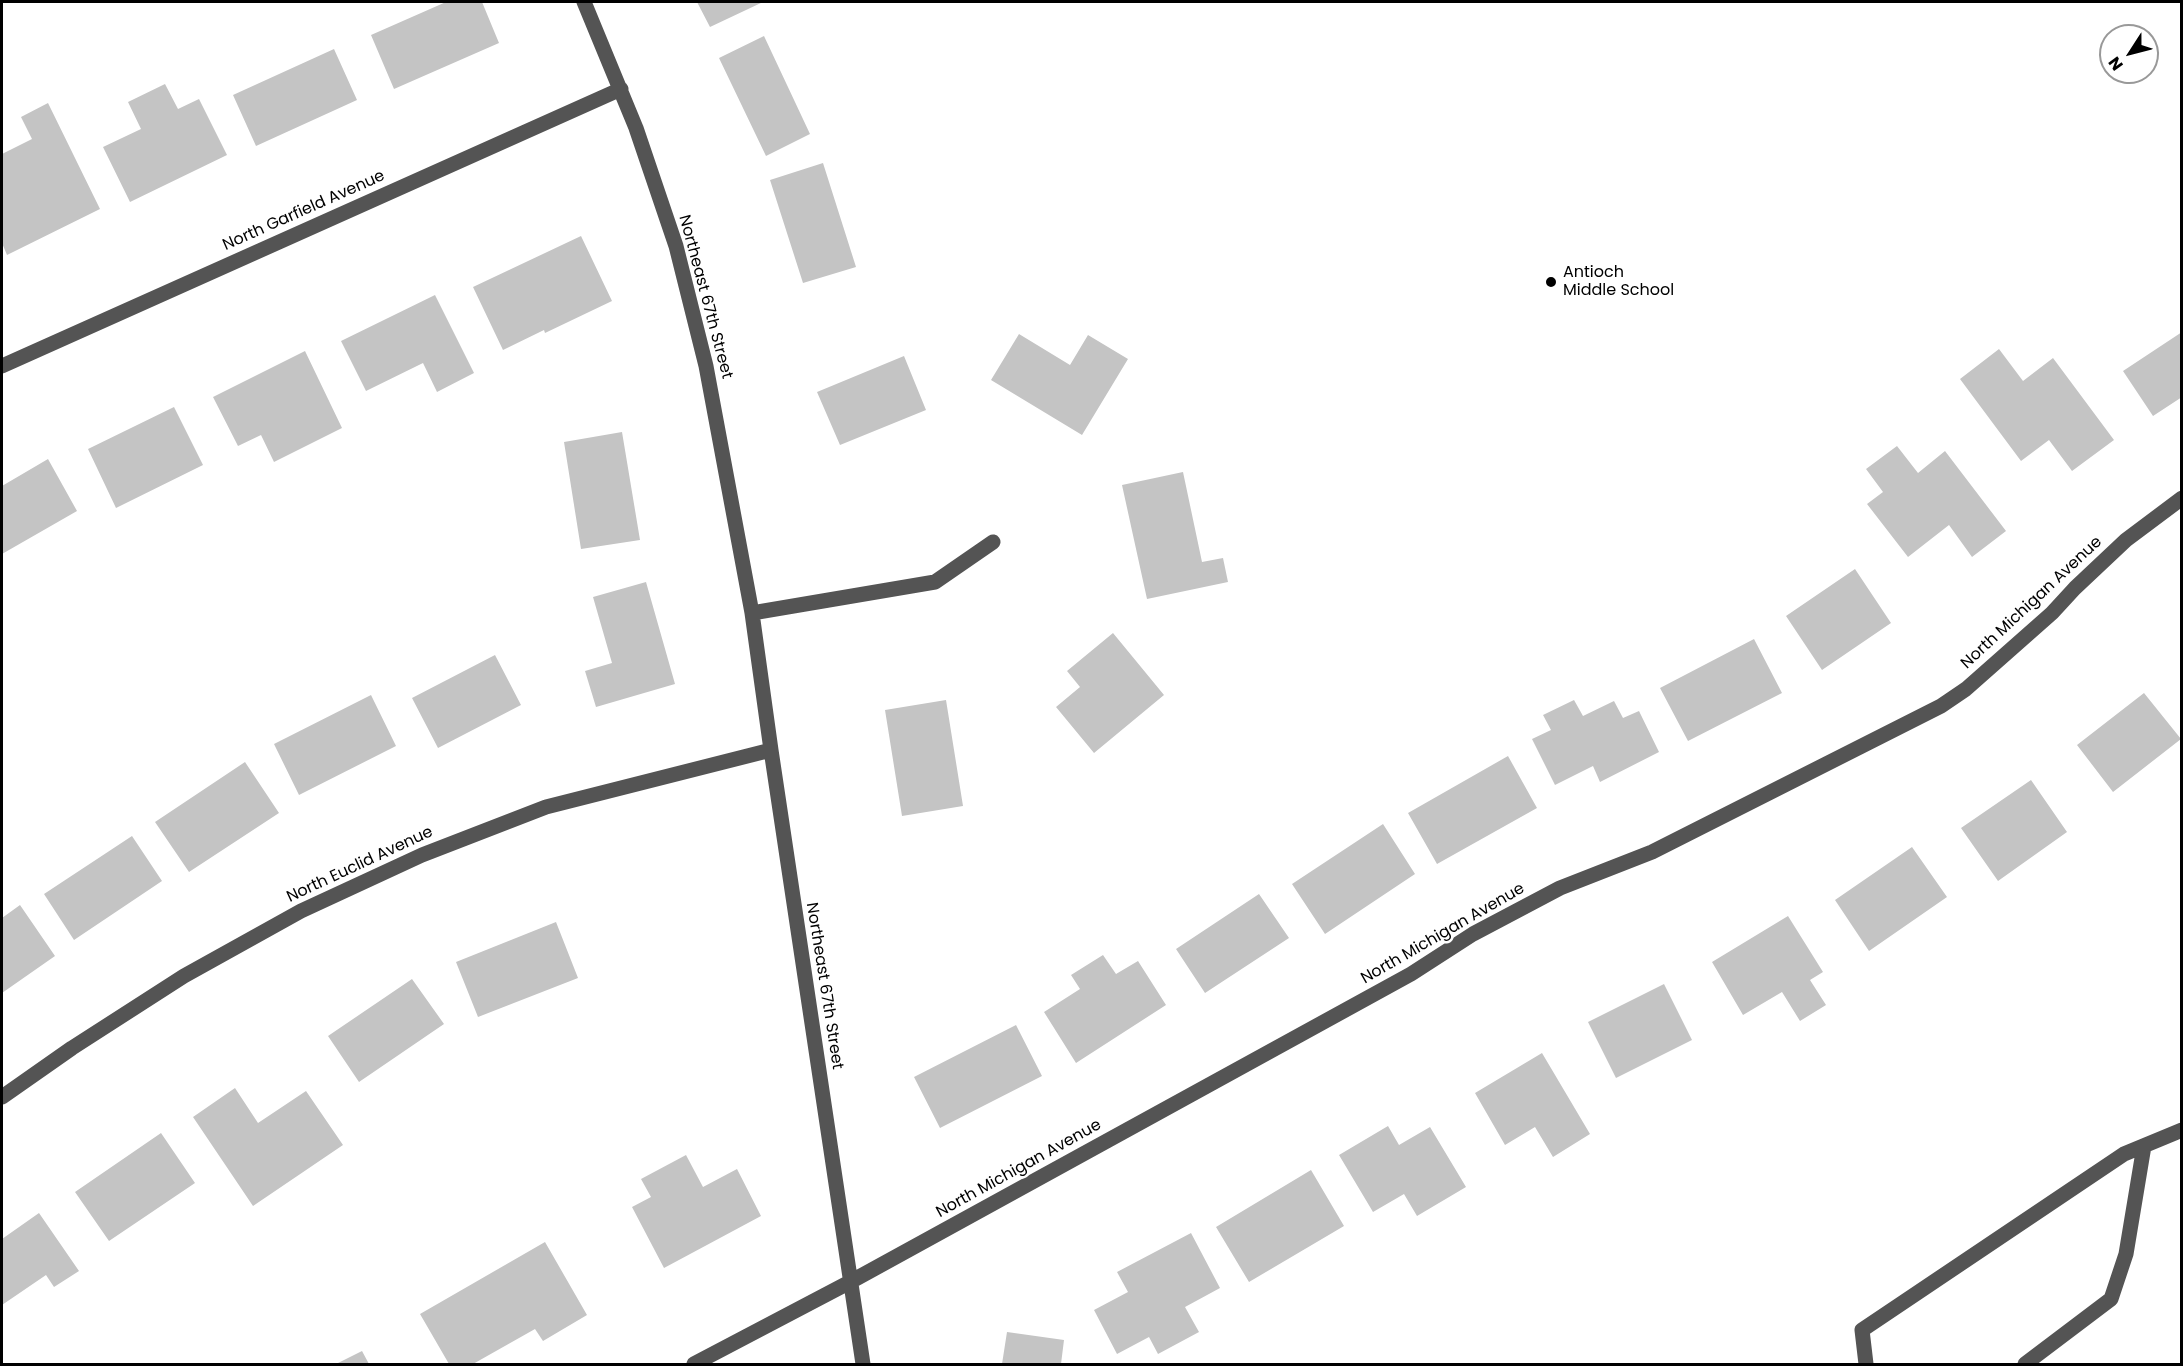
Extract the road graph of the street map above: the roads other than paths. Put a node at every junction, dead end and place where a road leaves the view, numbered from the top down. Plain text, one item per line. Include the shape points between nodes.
1 (584, 2) edge
2 (621, 88) junction
3 (2, 366) edge
4 (2181, 498) edge
5 (993, 542) dead end
6 (752, 613) junction
7 (771, 750) junction
8 (2, 1098) edge
9 (2181, 1130) edge
10 (2144, 1146) junction
11 (850, 1282) junction
12 (694, 1365) edge
13 (863, 1365) edge
14 (1866, 1365) edge
15 (2025, 1365) edge

1 - 2 street, Northeast 67th Street
2 - 3 street, North Garfield Avenue
2 - 6 street, Northeast 67th Street via 676,246 704,356
4 - 11 street, North Michigan Avenue via 2126,540 2052,613 1966,689 1941,706 1652,852 1560,888
5 - 6 street via 935,582
6 - 7 street, Northeast 67th Street
7 - 8 street, North Euclid Avenue via 546,807 422,855 301,911 184,976
7 - 11 street, Northeast 67th Street
9 - 10 street
10 - 14 street via 2124,1154 1862,1330
10 - 15 street via 2126,1254 2111,1299
11 - 12 street, North Michigan Avenue
11 - 13 street, Northeast 67th Street

